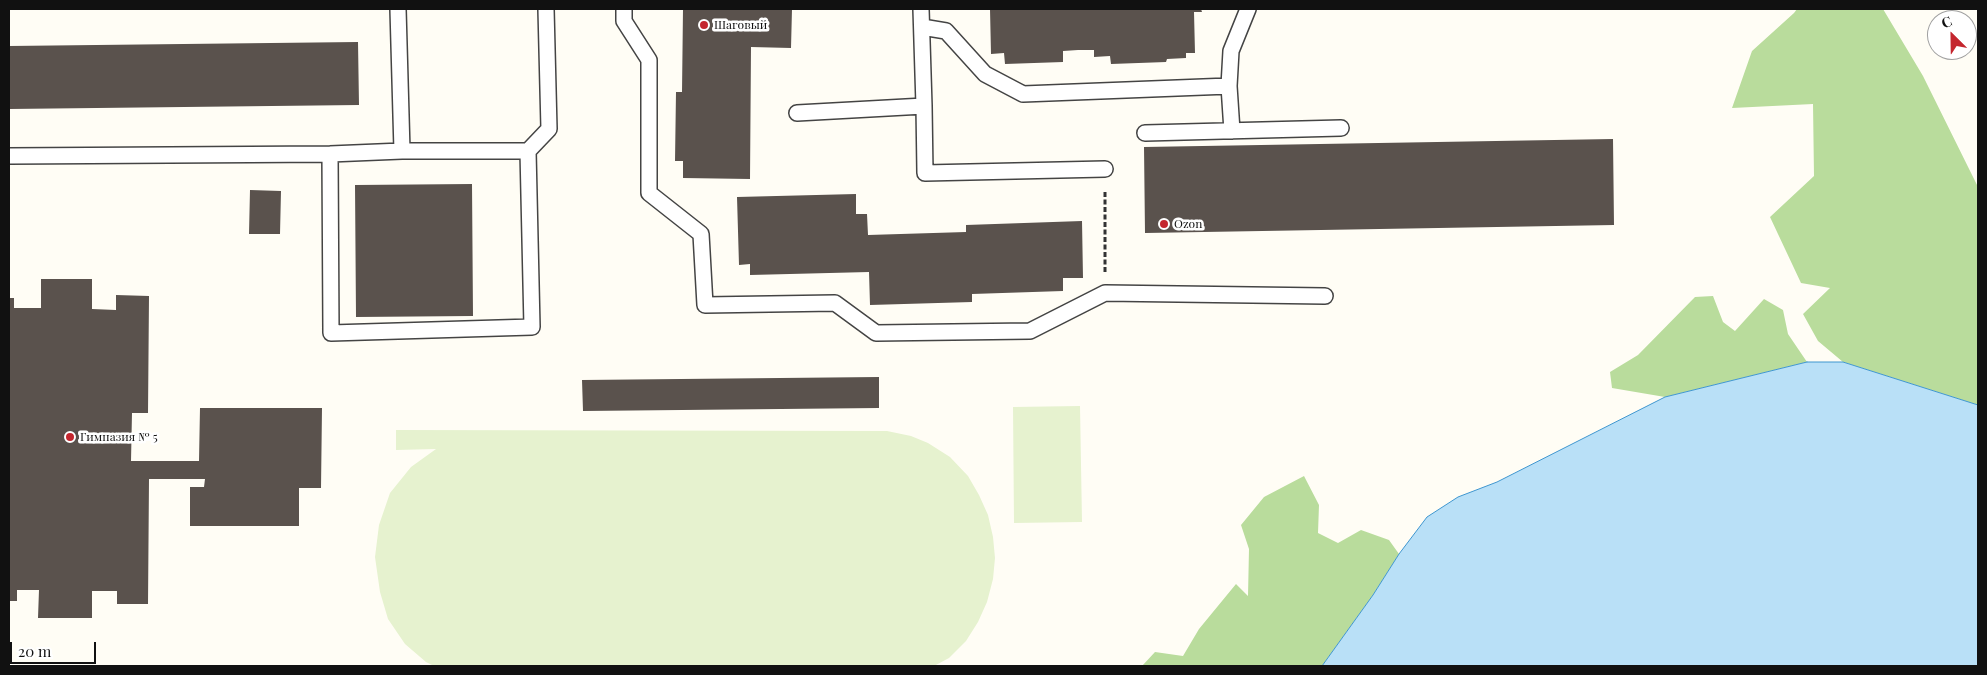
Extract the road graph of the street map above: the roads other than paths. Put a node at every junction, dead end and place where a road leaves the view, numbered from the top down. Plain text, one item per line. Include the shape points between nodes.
1 (398, 9) edge
2 (546, 9) edge
3 (624, 9) edge
4 (921, 9) edge
5 (1248, 9) edge
6 (922, 27) junction
7 (1229, 86) junction
8 (924, 106) junction
9 (797, 113) dead end
10 (1342, 128) dead end
11 (1232, 131) junction
12 (1145, 133) dead end
13 (402, 150) junction
14 (528, 151) junction
15 (330, 154) junction
16 (9, 156) edge
17 (1105, 169) road end
18 (1325, 296) dead end

1 - 13 lane
2 - 14 lane via 549,129
3 - 18 lane via 624,21 649,60 649,193 701,234 705,305 835,303 876,334 1030,331 1105,293
4 - 6 lane
5 - 7 lane via 1231,51
6 - 7 lane via 946,31 985,74 1023,94
6 - 8 lane
7 - 11 lane
8 - 9 lane
8 - 17 lane via 925,172
10 - 11 lane
11 - 12 lane
13 - 14 lane
13 - 15 lane
14 - 15 lane via 532,327 331,333
15 - 16 lane

